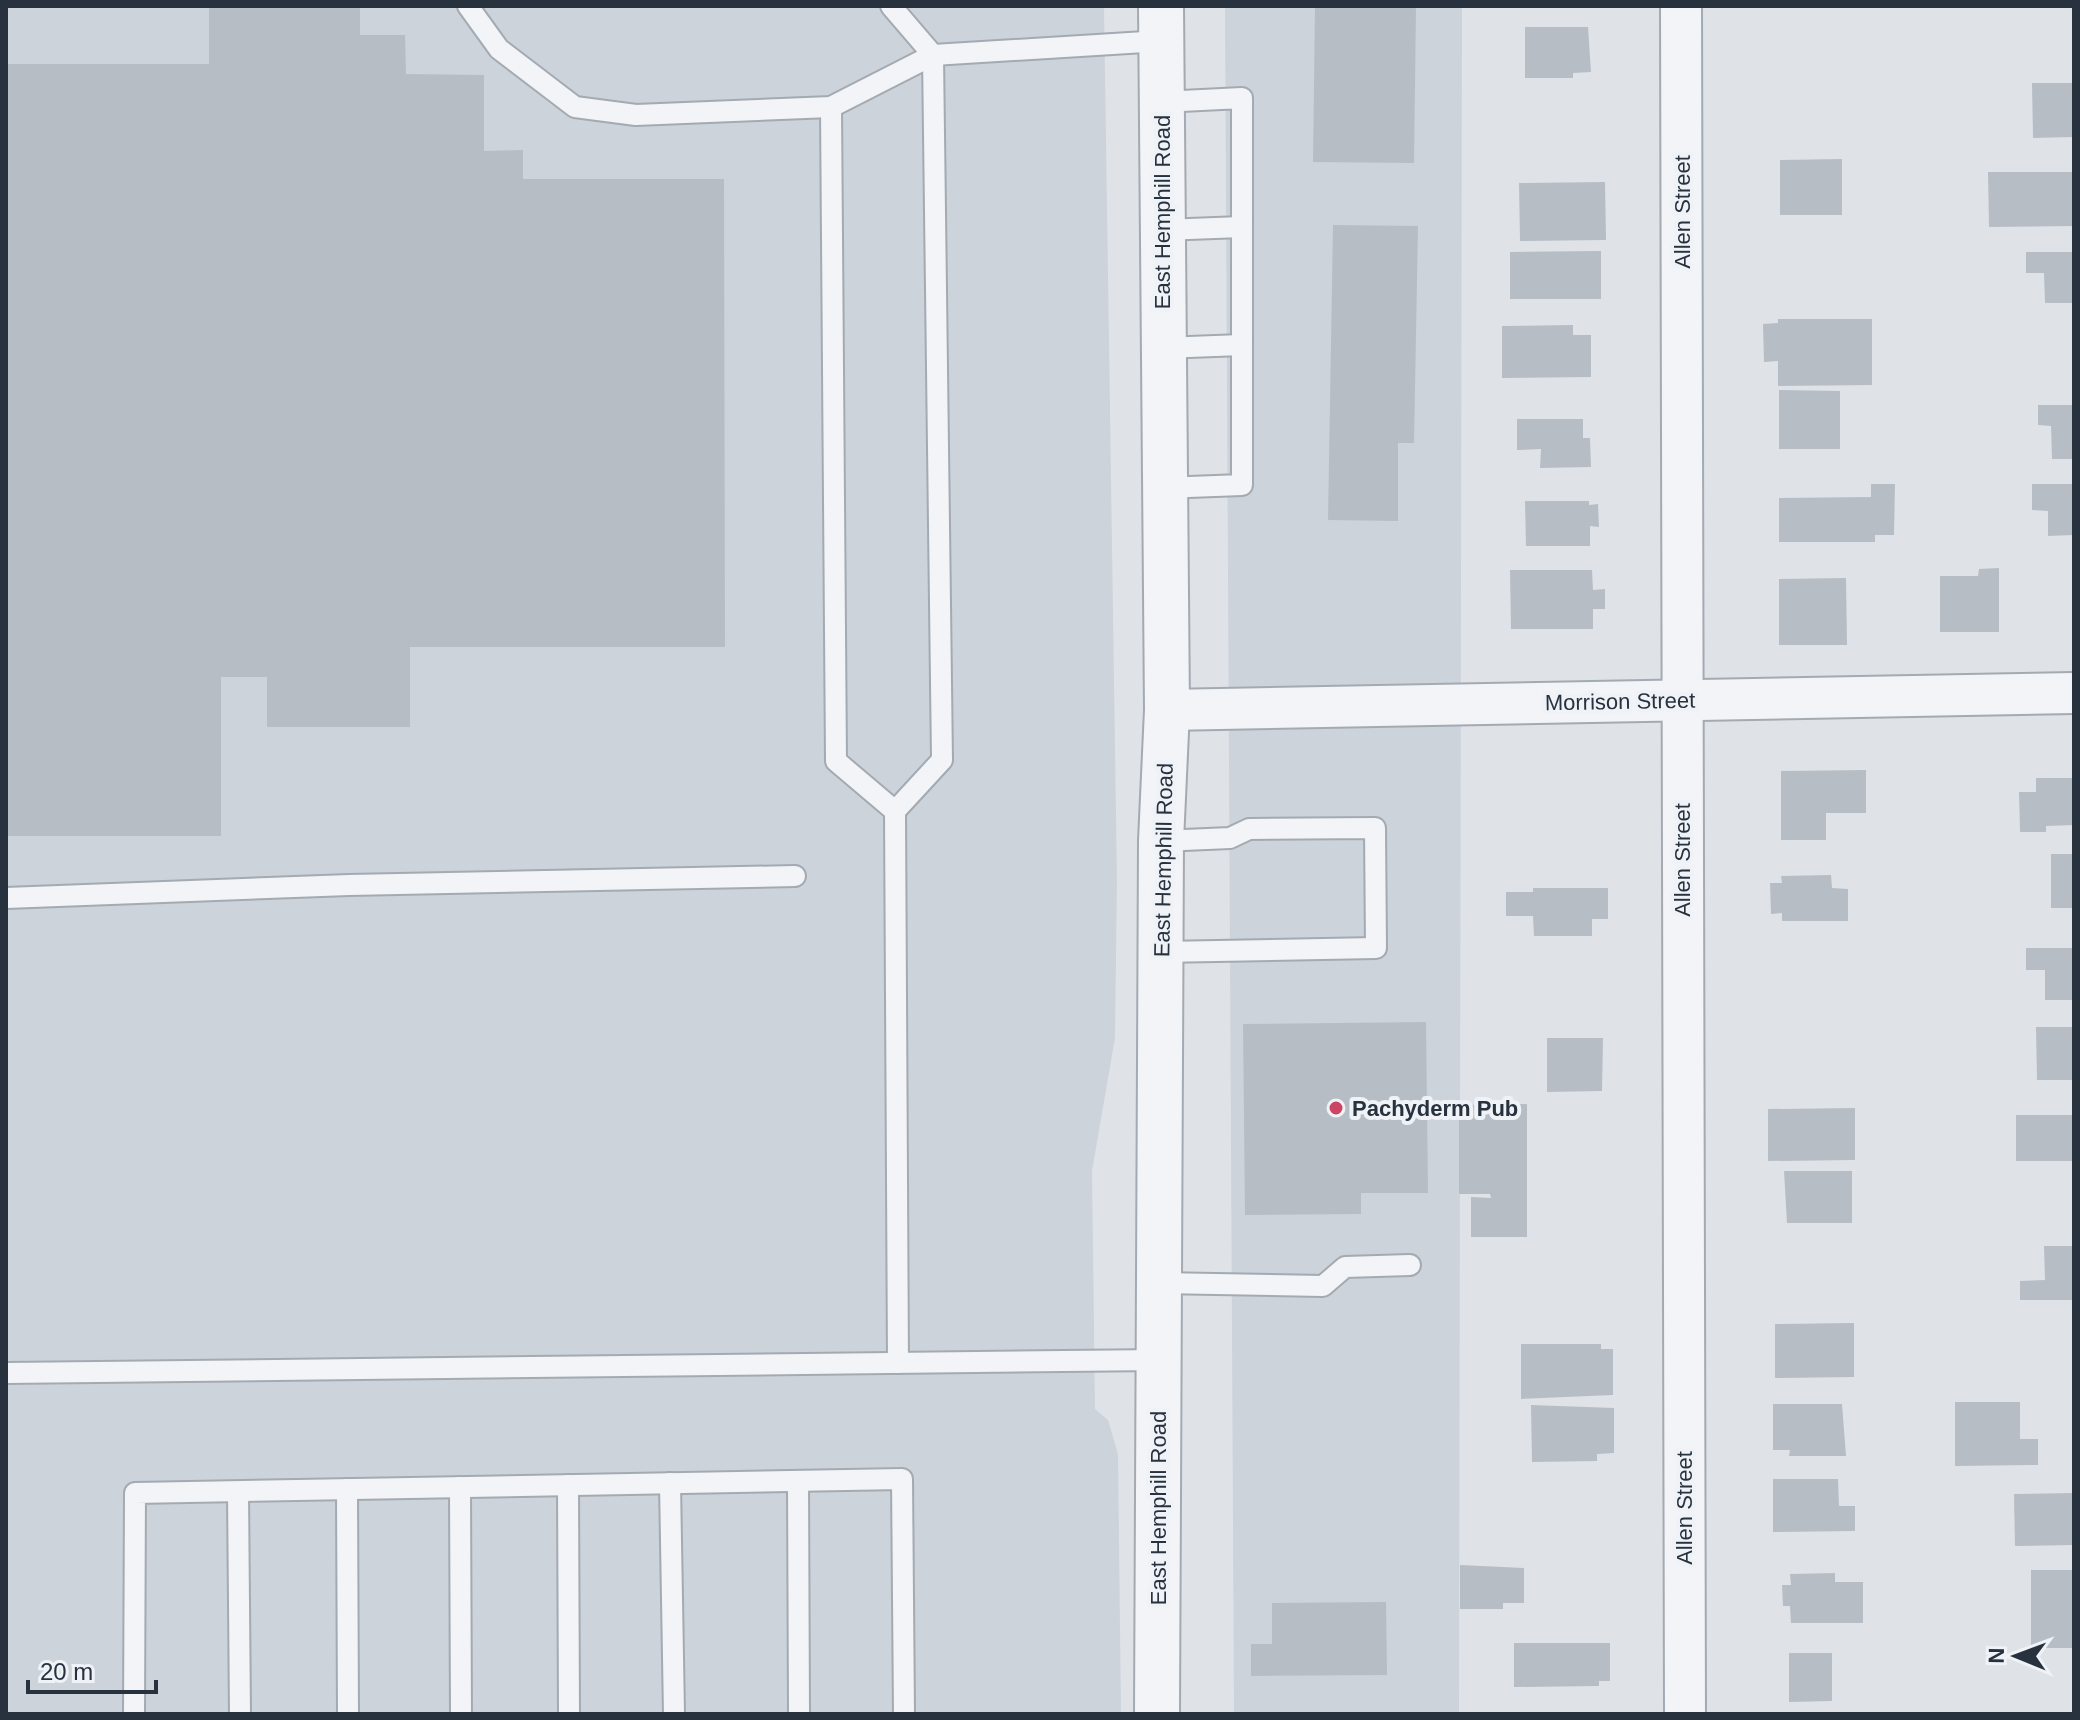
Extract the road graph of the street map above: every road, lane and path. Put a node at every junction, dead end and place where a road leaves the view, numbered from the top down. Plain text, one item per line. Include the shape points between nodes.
1 (468, 6) edge
2 (891, 6) edge
3 (1681, 6) edge
4 (1161, 24) edge
5 (933, 55) junction
6 (1161, 102) junction
7 (831, 107) junction
8 (1242, 227) junction
9 (1162, 230) junction
10 (1242, 345) junction
11 (1162, 348) junction
12 (1162, 488) junction
13 (2074, 693) edge
14 (1683, 700) junction
15 (1167, 710) junction
16 (895, 811) junction
17 (1161, 841) junction
18 (795, 876) dead end
19 (6, 898) edge
20 (1161, 952) junction
21 (1410, 1265) dead end
22 (1159, 1283) junction
23 (1159, 1360) junction
24 (898, 1363) junction
25 (6, 1373) edge
26 (798, 1481) junction
27 (670, 1483) junction
28 (568, 1485) junction
29 (460, 1487) junction
30 (347, 1489) junction
31 (238, 1492) junction
32 (134, 1714) edge
33 (240, 1714) edge
34 (348, 1714) edge
35 (461, 1714) edge
36 (569, 1714) edge
37 (674, 1714) edge
38 (799, 1714) edge
39 (904, 1714) edge
40 (1157, 1714) edge
41 (1685, 1714) edge

1 - 7 lane via 499,49 575,107 636,115
2 - 5 lane
3 - 14 street, Allen Street
4 - 5 lane
4 - 6 street, East Hemphill Road
5 - 7 lane
5 - 16 lane via 942,760
6 - 8 lane via 1242,98
6 - 9 street, East Hemphill Road
7 - 16 lane via 836,761
8 - 9 lane
8 - 10 lane
9 - 11 street, East Hemphill Road
10 - 11 lane
10 - 12 lane via 1242,485
11 - 12 street, East Hemphill Road
12 - 15 street, East Hemphill Road
13 - 14 street, Morrison Street
14 - 15 street, Morrison Street
14 - 41 street, Allen Street
15 - 17 street, East Hemphill Road
16 - 24 lane
17 - 20 street, East Hemphill Road
17 - 20 lane via 1230,838 1249,829 1375,828 1376,948
18 - 19 lane
20 - 22 street, East Hemphill Road
21 - 22 lane via 1345,1267 1323,1286
22 - 23 street, East Hemphill Road
23 - 24 lane
23 - 40 street, East Hemphill Road
24 - 25 lane
26 - 27 lane
26 - 38 lane
26 - 39 lane via 902,1479
27 - 28 lane
27 - 37 lane
28 - 29 lane
28 - 36 lane
29 - 30 lane
29 - 35 lane
30 - 31 lane
30 - 34 lane
31 - 32 lane via 135,1493
31 - 33 lane

